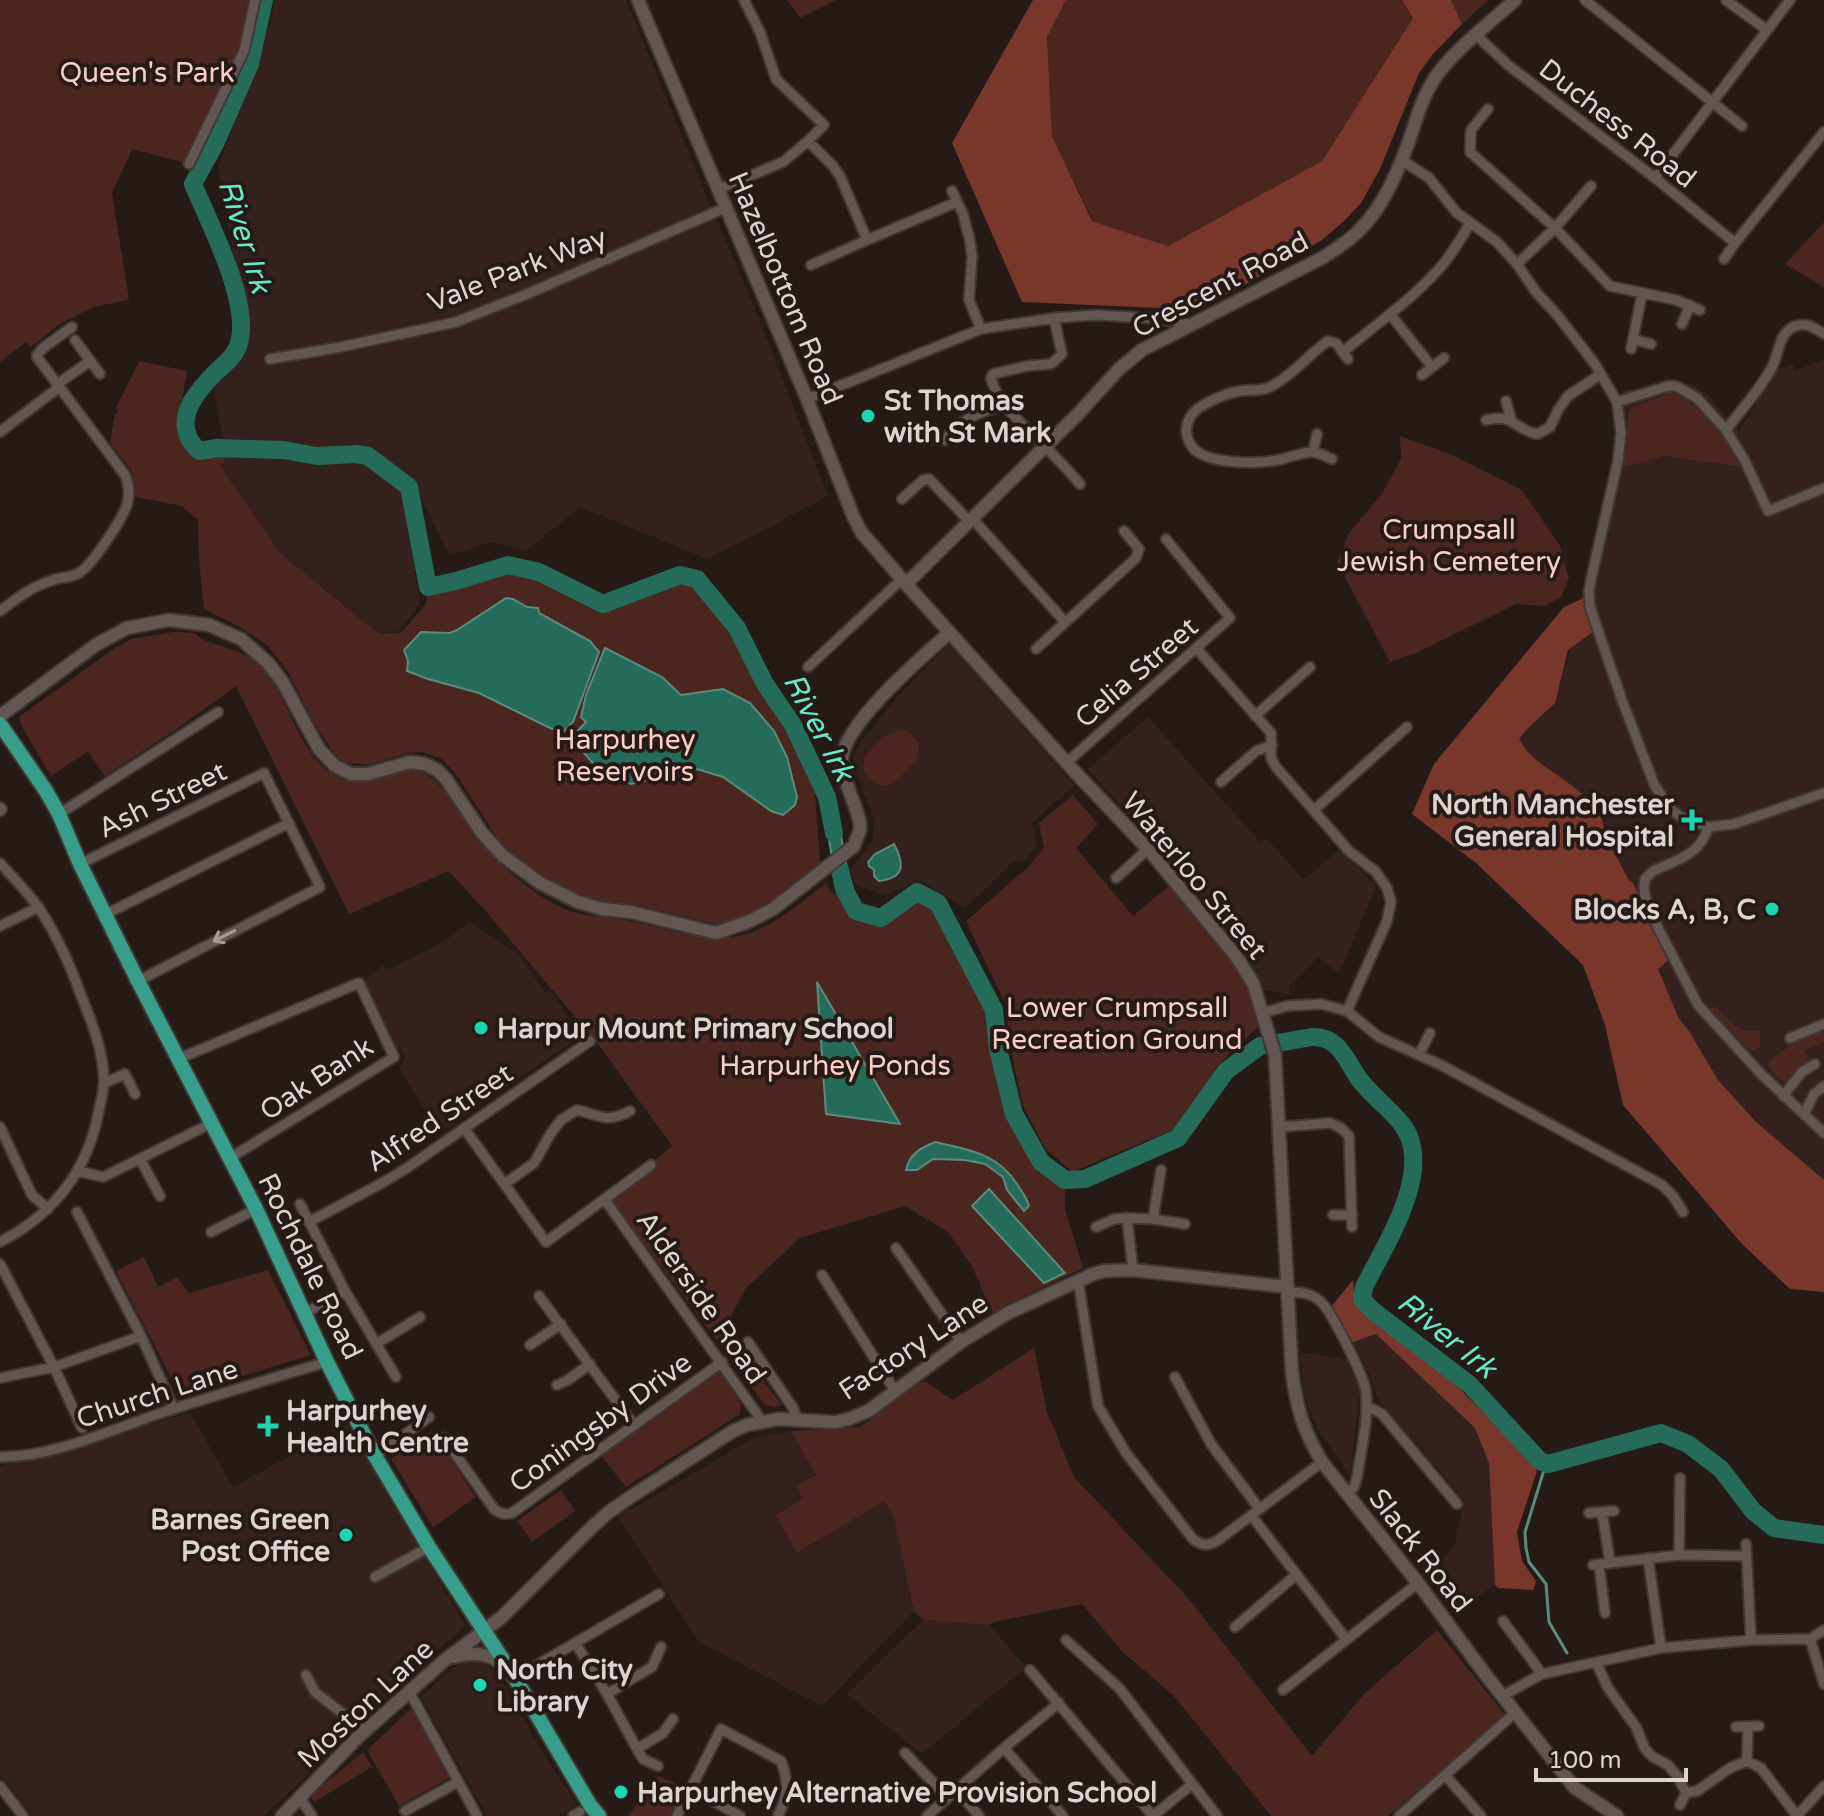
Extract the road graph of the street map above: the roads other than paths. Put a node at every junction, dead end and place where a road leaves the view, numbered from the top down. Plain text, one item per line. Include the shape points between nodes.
1 (255, 0) edge
2 (638, 0) edge
3 (744, 0) edge
4 (1515, 0) edge
5 (1585, 0) edge
6 (1726, 0) edge
7 (1790, 0) edge
8 (1767, 30) junction
9 (1476, 35) junction
10 (1712, 103) junction
11 (1488, 109) dead end
12 (1742, 126) dead end
13 (1824, 132) edge
14 (808, 141) junction
15 (1402, 160) junction
16 (189, 164) dead end
17 (1655, 178) junction
18 (1591, 186) dead end
19 (719, 189) junction
20 (952, 191) dead end
21 (957, 202) junction
22 (727, 207) junction
23 (1470, 223) junction
24 (1555, 228) junction
25 (867, 240) junction
26 (1735, 243) junction
27 (1724, 259) dead end
28 (1517, 264) junction
29 (811, 265) dead end
30 (1642, 294) junction
31 (1690, 305) junction
32 (1700, 310) dead end
33 (1390, 314) junction
34 (1054, 318) junction
35 (1682, 324) dead end
36 (1194, 325) junction
37 (72, 327) dead end
38 (981, 329) junction
39 (1824, 334) edge
40 (75, 340) dead end
41 (1651, 344) dead end
42 (1444, 358) dead end
43 (270, 359) dead end
44 (90, 361) junction
45 (1432, 367) junction
46 (100, 374) dead end
47 (1601, 374) junction
48 (1422, 375) dead end
49 (57, 387) junction
50 (807, 399) junction
51 (1506, 401) dead end
52 (1617, 402) junction
53 (1003, 405) junction
54 (1511, 419) junction
55 (1486, 420) dead end
56 (1726, 430) junction
57 (0, 432) edge
58 (1317, 434) dead end
59 (945, 440) dead end
60 (1046, 447) junction
61 (1313, 452) junction
62 (1332, 459) dead end
63 (1080, 484) dead end
64 (1824, 488) edge
65 (902, 499) dead end
66 (970, 520) junction
67 (1124, 531) dead end
68 (1166, 539) dead end
69 (904, 582) junction
70 (0, 611) edge
71 (1065, 622) junction
72 (949, 633) junction
73 (1196, 648) junction
74 (1036, 649) dead end
75 (808, 667) dead end
76 (1310, 667) dead end
77 (218, 712) dead end
78 (0, 716) edge
79 (1255, 716) junction
80 (0, 724) edge
81 (1407, 727) dead end
82 (1272, 745) junction
83 (1066, 763) junction
84 (1221, 782) dead end
85 (1824, 793) edge
86 (1314, 810) junction
87 (59, 814) junction
88 (289, 823) junction
89 (1708, 827) junction
90 (1148, 849) junction
91 (0, 863) edge
92 (80, 864) junction
93 (1116, 878) dead end
94 (39, 907) junction
95 (106, 914) junction
96 (0, 926) edge
97 (138, 981) junction
98 (1347, 1011) junction
99 (1263, 1013) junction
100 (1824, 1024) edge
101 (1430, 1033) dead end
102 (1790, 1038) dead end
103 (590, 1041) dead end
104 (1419, 1055) junction
105 (178, 1059) junction
106 (1815, 1064) dead end
107 (104, 1083) junction
108 (1824, 1086) edge
109 (135, 1094) dead end
110 (1783, 1096) junction
111 (630, 1111) dead end
112 (1804, 1114) junction
113 (212, 1123) junction
114 (0, 1127) edge
115 (1280, 1127) junction
116 (464, 1128) junction
117 (1824, 1133) edge
118 (230, 1158) junction
119 (140, 1159) junction
120 (651, 1165) dead end
121 (1161, 1170) dead end
122 (78, 1171) junction
123 (506, 1183) junction
124 (160, 1196) dead end
125 (605, 1200) junction
126 (300, 1204) dead end
127 (48, 1209) junction
128 (256, 1209) junction
129 (77, 1212) dead end
130 (1683, 1212) dead end
131 (1333, 1215) dead end
132 (1352, 1215) junction
133 (1127, 1218) junction
134 (1153, 1219) junction
135 (309, 1222) junction
136 (1185, 1224) dead end
137 (1096, 1227) dead end
138 (1352, 1227) dead end
139 (211, 1232) dead end
140 (0, 1242) edge
141 (896, 1248) dead end
142 (0, 1264) edge
143 (1133, 1270) junction
144 (822, 1275) dead end
145 (1078, 1280) junction
146 (1288, 1289) junction
147 (345, 1291) junction
148 (539, 1296) dead end
149 (305, 1313) junction
150 (420, 1317) dead end
151 (561, 1324) junction
152 (141, 1336) junction
153 (748, 1342) dead end
154 (961, 1342) junction
155 (376, 1344) junction
156 (530, 1345) dead end
157 (327, 1362) junction
158 (722, 1362) junction
159 (590, 1364) junction
160 (54, 1367) junction
161 (396, 1377) dead end
162 (1175, 1377) dead end
163 (0, 1378) edge
164 (557, 1385) dead end
165 (895, 1391) junction
166 (1367, 1406) junction
167 (174, 1409) junction
168 (429, 1417) dead end
169 (797, 1419) junction
170 (762, 1421) junction
171 (634, 1425) junction
172 (82, 1428) dead end
173 (444, 1438) dead end
174 (375, 1456) junction
175 (0, 1457) edge
176 (1322, 1462) junction
177 (1680, 1478) dead end
178 (1347, 1493) junction
179 (1457, 1504) dead end
180 (1255, 1511) junction
181 (1614, 1511) dead end
182 (1602, 1512) junction
183 (1589, 1513) dead end
184 (1746, 1544) dead end
185 (429, 1547) junction
186 (1679, 1555) junction
187 (1746, 1556) junction
188 (1648, 1558) junction
189 (1601, 1563) junction
190 (1296, 1575) junction
191 (375, 1577) dead end
192 (1418, 1583) junction
193 (659, 1594) dead end
194 (1605, 1613) dead end
195 (1503, 1621) dead end
196 (1235, 1627) dead end
197 (484, 1630) junction
198 (1824, 1630) edge
199 (1346, 1639) junction
200 (1810, 1639) junction
201 (1066, 1640) dead end
202 (1751, 1640) junction
203 (576, 1644) junction
204 (661, 1647) dead end
205 (1661, 1648) junction
206 (445, 1660) junction
207 (1596, 1662) junction
208 (1030, 1670) dead end
209 (1542, 1674) junction
210 (306, 1675) dead end
211 (514, 1675) junction
212 (1824, 1684) edge
213 (1283, 1690) dead end
214 (409, 1691) junction
215 (607, 1694) junction
216 (1502, 1696) junction
217 (1059, 1703) junction
218 (1516, 1712) junction
219 (673, 1719) dead end
220 (1759, 1726) dead end
221 (1736, 1727) dead end
222 (1748, 1727) junction
223 (365, 1731) junction
224 (1004, 1748) junction
225 (637, 1749) junction
226 (905, 1753) dead end
227 (1747, 1761) junction
228 (658, 1766) dead end
229 (1445, 1775) junction
230 (458, 1782) junction
231 (1191, 1785) junction
232 (0, 1786) edge
233 (1824, 1786) edge
234 (691, 1789) junction
235 (957, 1790) junction
236 (1686, 1793) junction
237 (947, 1797) junction
238 (300, 1798) junction
239 (1680, 1805) dead end
240 (405, 1811) dead end
241 (23, 1816) edge
242 (282, 1816) edge
243 (312, 1816) edge
244 (477, 1816) edge
245 (599, 1816) edge
246 (677, 1816) edge
247 (740, 1816) edge
248 (778, 1816) edge
249 (927, 1816) edge
250 (979, 1816) edge
251 (1063, 1816) edge
252 (1153, 1816) edge
253 (1217, 1816) edge
254 (1399, 1816) edge
255 (1481, 1816) edge
256 (1617, 1816) edge
257 (1797, 1816) edge

1 - 16 street via 244,51
2 - 19 street, Hazelbottom Road
3 - 14 street via 776,79 824,125
4 - 9 street, Crescent Road
5 - 10 street
6 - 8 street
7 - 8 street
8 - 10 street
9 - 15 street, Crescent Road via 1434,80
9 - 17 street, Duchess Road
10 - 12 street
10 - 17 street
11 - 24 street via 1471,130 1470,152
13 - 26 street
14 - 19 street via 783,162
14 - 25 street via 840,176
15 - 23 street via 1429,178
15 - 36 street, Crescent Road via 1382,201 1348,240
17 - 26 street, Duchess Road
18 - 24 street
19 - 22 street, Hazelbottom Road
20 - 21 street
21 - 25 street
21 - 38 street via 972,257 969,300
22 - 43 street, Vale Park Way via 456,322
22 - 50 street, Hazelbottom Road
23 - 28 street
23 - 33 street via 1440,268
24 - 28 street
24 - 30 street via 1610,286
25 - 29 street
26 - 27 street
28 - 47 street
30 - 31 street
30 - 41 street via 1632,344
31 - 32 street
31 - 35 street
33 - 45 street
33 - 61 street via 1346,355 1328,341 1263,390 1242,390 1201,406 1192,413 1186,432 1193,448 1211,458 1264,463
34 - 36 street via 1109,315
34 - 38 street
34 - 53 street via 1062,354 1051,364 993,374
36 - 60 street, Crescent Road via 1142,350
37 - 49 street via 37,355
38 - 50 street
39 - 56 street via 1813,326 1789,330 1770,370
40 - 44 street
42 - 45 street
44 - 46 street
44 - 49 street
45 - 48 street
47 - 52 street
47 - 54 street via 1568,396 1550,427 1537,434
49 - 57 street
49 - 70 street via 125,475 128,503 84,569 36,586
50 - 69 street, Hazelbottom Road via 854,518
51 - 54 street
52 - 56 street via 1676,386 1697,398
52 - 89 street via 1618,461 1592,575 1590,607 1654,784 1669,808
53 - 59 street via 964,419
53 - 60 street
54 - 55 street
56 - 64 street via 1768,511
58 - 61 street
60 - 63 street
60 - 66 street, Crescent Road
61 - 62 street
65 - 66 street via 929,479
66 - 69 street, Crescent Road
66 - 71 street
67 - 71 street via 1139,549 1136,558
68 - 73 street, Celia Street via 1234,614
69 - 72 street, Waterloo Street
69 - 75 street
71 - 74 street
72 - 78 street via 893,684 845,745 843,766 860,823 854,846 773,909 716,933 602,909 540,883 503,856 446,779 425,764 410,762 368,774 351,774 335,766 319,749 268,663 241,639 209,625 169,620 127,628
72 - 83 street, Waterloo Street
73 - 79 street
73 - 83 street, Celia Street
76 - 79 street
77 - 87 street
79 - 82 street via 1271,733
80 - 87 main road, Rochdale Road
81 - 86 street
82 - 84 street via 1256,751
82 - 86 street via 1272,763
83 - 90 street, Waterloo Street
85 - 89 street via 1734,824
86 - 98 street via 1381,878 1391,902
87 - 92 main road, Rochdale Road
88 - 92 street, Ash Street via 264,773
88 - 95 street
88 -> 97 street via 320,887
89 - 110 street via 1694,851 1648,875 1645,896 1702,1011
90 - 93 street
90 - 99 street, Waterloo Street via 1236,956
91 - 94 street
92 - 95 main road, Rochdale Road
94 - 96 street
94 - 107 street via 66,955 90,1019 101,1049
95 - 97 main road, Rochdale Road
97 - 105 main road, Rochdale Road
98 - 99 street via 1321,1004
98 - 104 street via 1379,1037
99 - 115 street, Waterloo Street via 1275,1055
100 - 102 street
101 - 104 street
103 - 116 street, Alfred Street
104 - 130 street via 1662,1185
105 - 113 main road, Rochdale Road
105 - 118 street, Oak Bank via 359,983 394,1057
106 - 110 street
107 - 109 street via 125,1074
107 - 122 street via 93,1136
108 - 112 street
110 - 112 street
111 - 123 street via 615,1119 577,1110 561,1120 534,1163
112 - 117 street
113 - 118 main road, Rochdale Road
113 - 119 street
114 - 127 street via 32,1195
115 - 132 street via 1330,1123 1349,1136
115 - 146 street, Waterloo Street
116 - 123 street, Alderside Road
116 - 135 street, Alfred Street via 382,1183
118 - 128 main road, Rochdale Road
119 - 122 street via 103,1177
119 - 124 street
120 - 125 street, Alderside Road
121 - 134 street
122 - 127 street
123 - 125 street, Alderside Road via 546,1242
125 - 158 street, Alderside Road
126 - 135 street
127 - 140 street
128 - 139 street
128 - 149 main road, Rochdale Road
129 - 152 street
131 - 132 street
132 - 138 street
133 - 134 street
133 - 137 street
133 - 143 street
134 - 136 street
135 - 147 street
141 - 154 street
142 - 160 street
143 - 145 street, Factory Lane via 1104,1271
143 - 146 street, Factory Lane
144 - 165 street
145 - 154 street, Factory Lane
145 - 180 street via 1098,1406 1126,1453 1201,1545 1217,1541
146 - 166 street, Slack Road via 1311,1295 1325,1307 1362,1378
146 - 176 street, Waterloo Street via 1295,1397 1301,1422
147 - 149 street
147 - 155 street
148 - 151 street
149 - 157 main road, Rochdale Road
150 - 155 street
151 - 156 street
151 - 159 street
152 - 160 street
152 - 167 street
153 - 169 street
154 - 165 street, Factory Lane
155 - 161 street
157 - 167 street, Church Lane
157 - 174 main road, Rochdale Road
158 - 170 street, Alderside Road
158 - 171 street, Coningsby Drive
159 - 164 street
159 - 171 street
160 - 163 street
160 - 172 street
162 - 180 street
165 - 169 street, Factory Lane via 849,1419
166 - 178 street, Slack Road via 1356,1482
166 - 179 street via 1382,1414
167 - 175 street, Church Lane via 75,1443
168 - 174 street
169 - 170 street, Factory Lane
170 - 197 street, Factory Lane via 733,1431 610,1511
171 - 173 street, Coningsby Drive via 507,1514 494,1509
174 - 185 main road, Rochdale Road
176 - 178 street, Waterloo Street
176 - 180 street
177 - 186 street via 1684,1494
178 - 192 street, Slack Road
180 - 190 street
181 - 182 street
182 - 183 street
182 - 189 street
184 - 187 street
185 - 191 street
185 - 197 main road, Rochdale Road
186 - 187 street
186 - 188 street
187 - 202 street
188 - 189 street
188 - 205 street
189 - 194 street
190 - 196 street
190 - 199 street
192 - 199 street
192 - 216 street, Slack Road
193 - 203 street
195 - 209 street
197 - 206 street, Moston Lane
197 - 211 main road, Rochdale Road
198 - 200 street
199 - 213 street
200 - 202 street
200 - 212 street
201 - 231 street via 1120,1689
202 - 205 street
203 - 211 street
203 - 215 street
204 - 215 street via 652,1667
205 - 207 street
206 - 211 street via 480,1653
206 - 214 street, Moston Lane
207 - 209 street
207 - 236 street via 1645,1749 1668,1765
208 - 217 street
209 - 216 street
210 - 223 street via 315,1692
211 - 245 main road, Rochdale Road
214 - 223 street, Moston Lane
214 - 230 street
215 - 225 street
216 - 218 street, Slack Road
217 - 224 street
217 - 252 street
218 - 229 street
218 - 256 street, Slack Road via 1575,1788
219 - 225 street via 663,1733
220 - 222 street
221 - 222 street
222 - 227 street
223 - 238 street, Moston Lane
224 - 235 street
224 - 251 street
225 - 228 street
226 - 237 street
227 - 236 street
227 - 257 street via 1761,1768
229 - 254 street
229 - 255 street
230 - 240 street
230 - 244 street
231 - 252 street
231 - 253 street
232 - 241 street
233 - 257 street
234 - 246 street
234 - 247 street
234 - 248 street via 721,1729 781,1761 787,1777
235 - 237 street
235 - 250 street
236 - 239 street
237 - 249 street
238 - 242 street, Moston Lane
238 - 243 street

